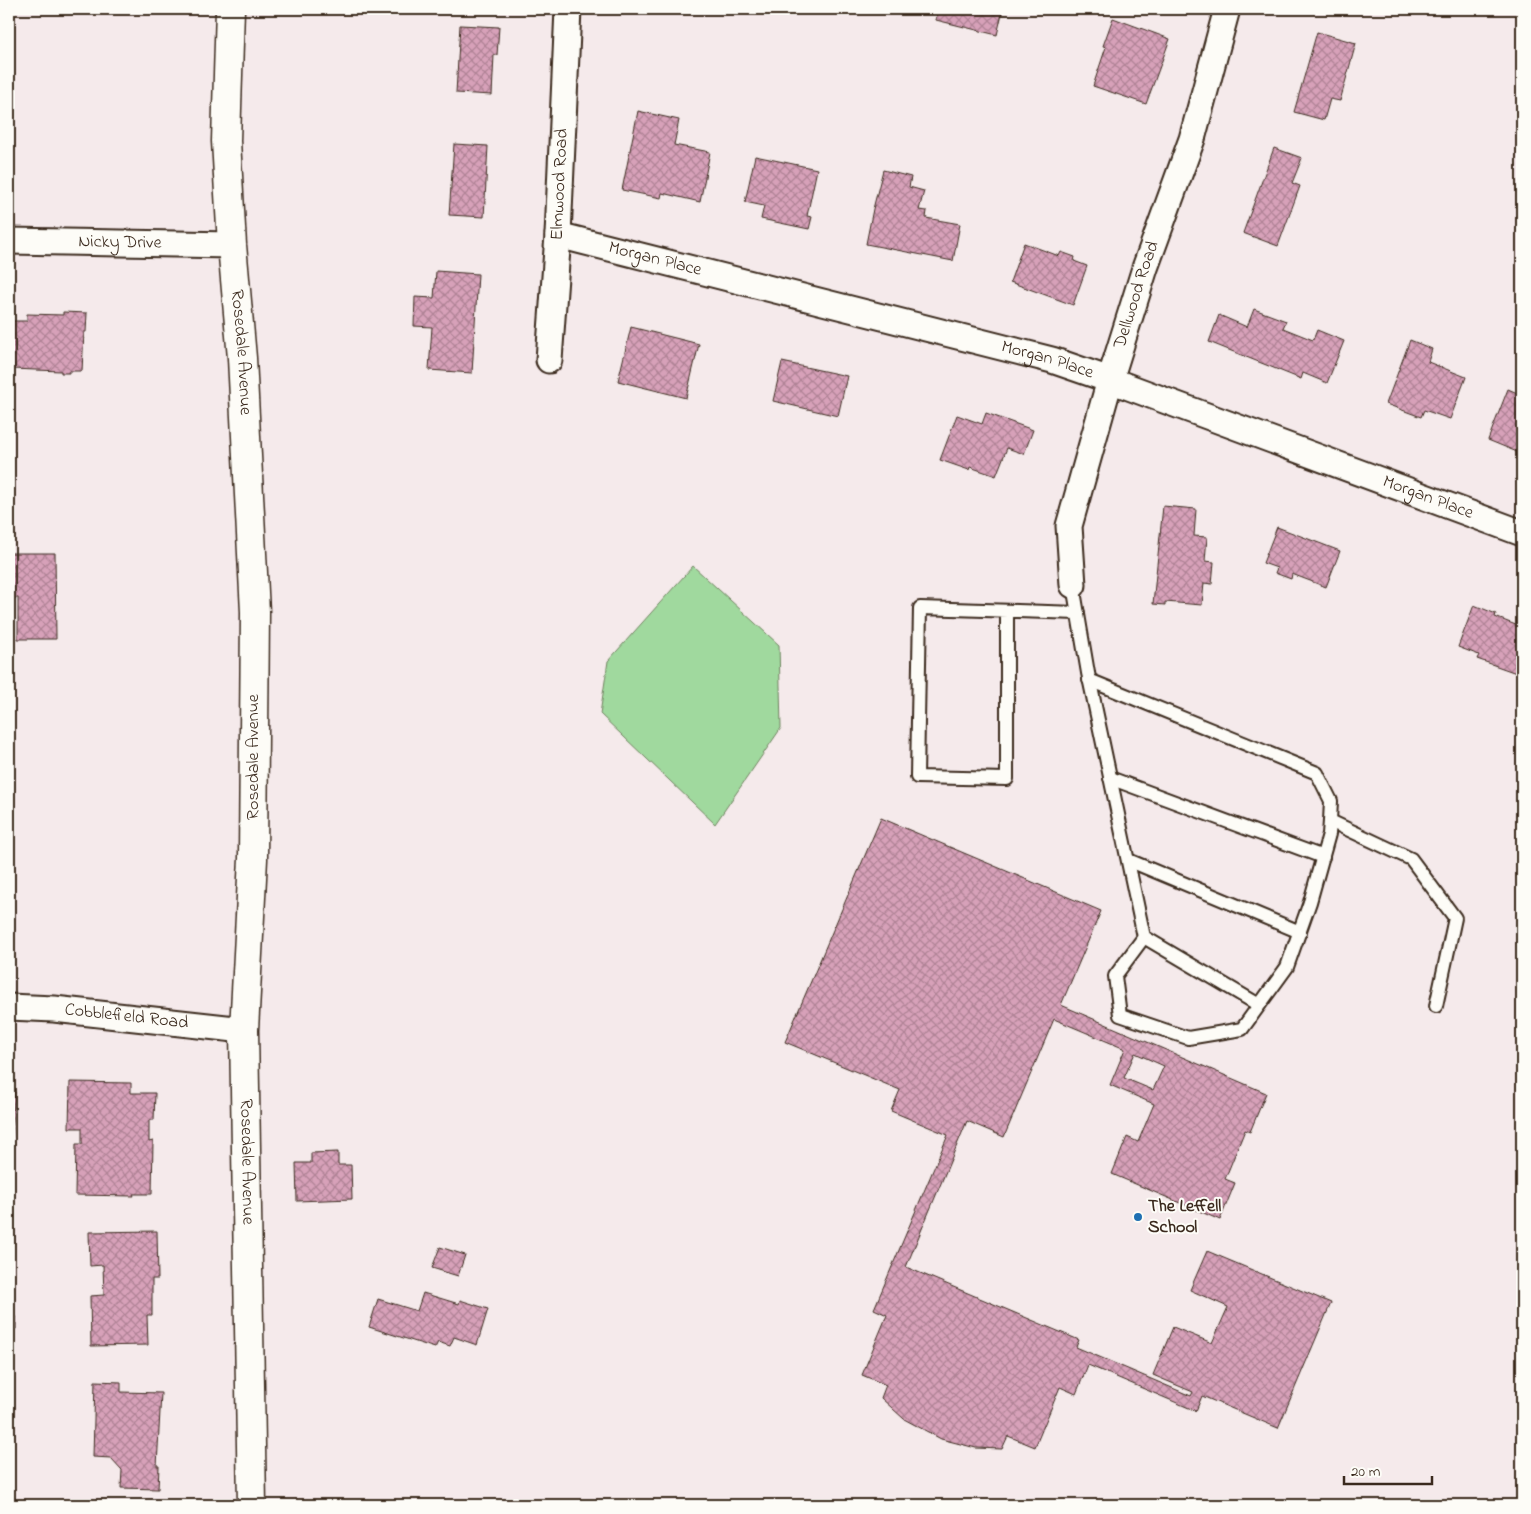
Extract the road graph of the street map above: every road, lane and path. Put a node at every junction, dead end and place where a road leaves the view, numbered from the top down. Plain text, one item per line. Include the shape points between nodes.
1 (230, 9) edge
2 (568, 9) edge
3 (1227, 9) edge
4 (558, 235) junction
5 (9, 241) edge
6 (232, 244) junction
7 (549, 360) dead end
8 (1110, 380) junction
9 (1522, 533) edge
10 (1073, 585) joint
11 (1007, 611) junction
12 (1078, 614) junction
13 (1089, 680) junction
14 (1110, 778) junction
15 (1330, 821) junction
16 (1323, 857) junction
17 (1128, 860) junction
18 (1300, 932) junction
19 (1144, 937) junction
20 (1259, 1005) junction
21 (1436, 1006) dead end
22 (9, 1007) edge
23 (244, 1030) junction
24 (252, 1505) edge

1 - 6 street, Rosedale Avenue via 226,141
2 - 4 street, Elmwood Road
3 - 8 street, Dellwood Road via 1192,139 1145,268
4 - 7 street, Elmwood Road
4 - 8 street, Morgan Place via 1052,360
5 - 6 street, Nicky Drive
6 - 23 street, Rosedale Avenue via 242,358 255,612 254,859
8 - 9 street, Morgan Place
8 - 10 street, Dellwood Road via 1069,526
10 - 12 lane
11 - 11 lane via 920,608 917,777 1007,779
11 - 12 lane
12 - 13 lane
13 - 14 lane
13 - 15 lane via 1317,772 1331,801
14 - 16 lane
14 - 17 lane
15 - 16 lane
15 - 21 lane via 1411,859 1455,918
16 - 18 lane
17 - 18 lane
17 - 19 lane
18 - 20 lane via 1287,967
19 - 20 lane
19 - 20 lane via 1115,976 1120,1015 1188,1038 1242,1029
22 - 23 street, Cobblefield Road
23 - 24 street, Rosedale Avenue

